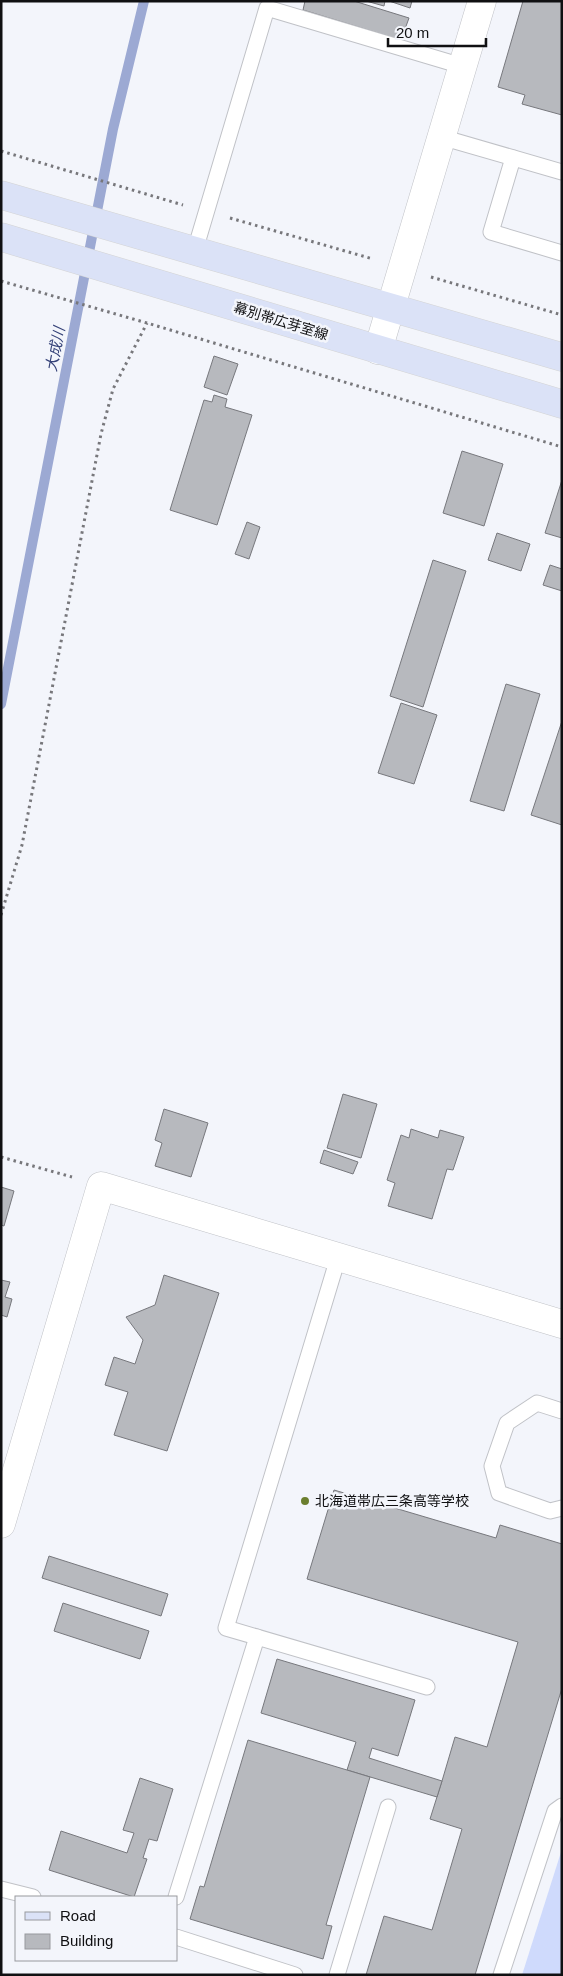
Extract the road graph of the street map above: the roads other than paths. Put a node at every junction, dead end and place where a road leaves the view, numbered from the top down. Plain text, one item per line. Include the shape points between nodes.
1 (482, 1) edge
2 (264, 5) edge
3 (462, 66) junction
4 (441, 137) junction
5 (513, 158) junction
6 (562, 172) edge
7 (1, 194) edge
8 (1, 237) edge
9 (195, 250) junction
10 (562, 253) edge
11 (391, 307) junction
12 (378, 350) junction
13 (562, 357) edge
14 (562, 404) edge
15 (338, 1258) junction
16 (562, 1324) edge
17 (562, 1411) edge
18 (562, 1508) edge
19 (1, 1524) edge
20 (257, 1637) junction
21 (427, 1687) dead end
22 (562, 1806) edge
23 (388, 1807) dead end
24 (1, 1889) edge
25 (29, 1896) edge
26 (176, 1896) edge
27 (178, 1937) edge
28 (294, 1975) edge
29 (338, 1975) edge
30 (501, 1975) edge

1 - 3 street
2 - 3 lane
2 - 9 lane
3 - 4 street
4 - 5 lane
4 - 11 street
5 - 6 lane
5 - 10 lane via 491,232
7 - 9 main road
8 - 12 main road, 幕別帯広芽室線
9 - 11 main road
11 - 12 street
11 - 13 main road
12 - 14 main road, 幕別帯広芽室線
15 - 16 street
15 - 19 street via 101,1186
15 - 20 lane via 226,1628
17 - 18 lane via 537,1402 508,1423 492,1466 499,1493 550,1511
20 - 21 lane
20 - 26 lane
22 - 30 lane via 555,1811
23 - 29 lane
24 - 25 lane
27 - 28 lane

